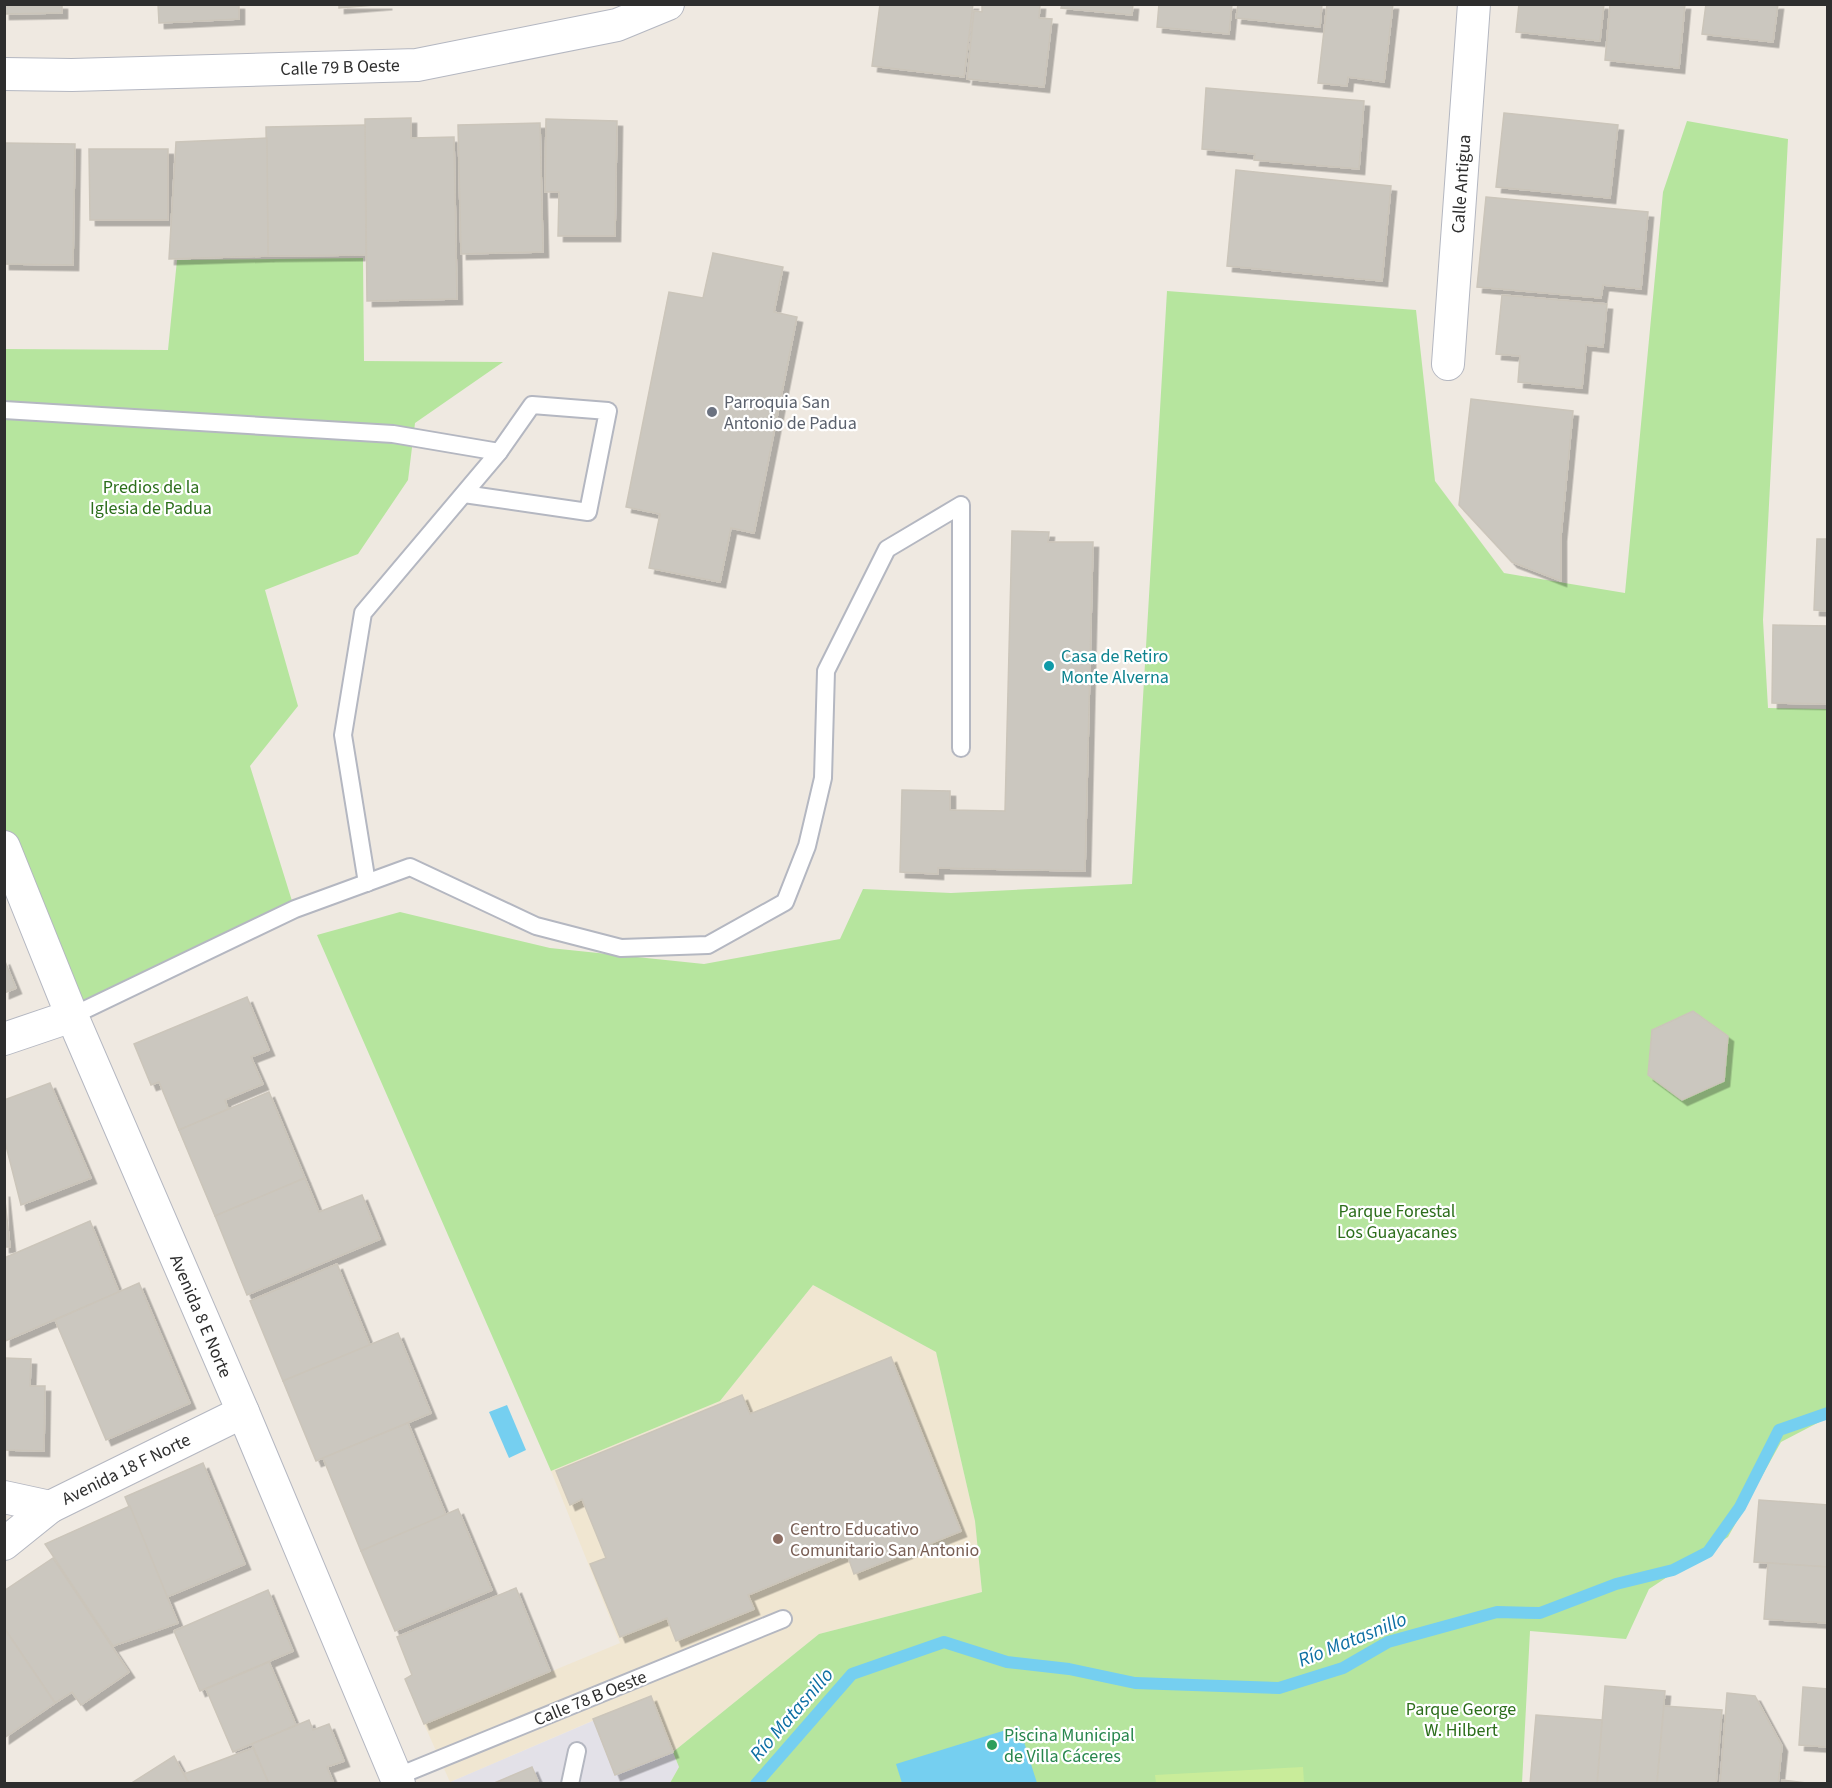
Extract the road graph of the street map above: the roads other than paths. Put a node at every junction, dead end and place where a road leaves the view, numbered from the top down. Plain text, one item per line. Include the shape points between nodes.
1 (669, 4) edge
2 (1474, 4) edge
3 (4, 74) edge
4 (1448, 364) dead end
5 (4, 410) edge
6 (499, 452) junction
7 (464, 494) junction
8 (961, 748) dead end
9 (4, 847) edge
10 (367, 883) junction
11 (72, 1016) junction
12 (4, 1039) edge
13 (243, 1412) junction
14 (4, 1497) edge
15 (50, 1507) junction
16 (4, 1544) edge
17 (783, 1619) dead end
18 (577, 1751) dead end
19 (398, 1780) edge
20 (570, 1784) edge

1 - 3 street, Calle 79 B Oeste via 617,25 417,65
2 - 4 street, Calle Antigua
5 - 6 lane via 393,434
6 - 7 lane
6 - 7 lane via 532,405 608,411 588,512
7 - 10 lane via 363,614 344,735
8 - 10 lane via 961,505 887,549 826,670 824,778 807,846 785,902 708,945 621,948 536,926 410,867
9 - 11 street, Avenida 8 E Norte
10 - 11 lane via 295,909
11 - 12 street
11 - 13 street, Avenida 8 E Norte
13 - 15 street, Avenida 18 F Norte
13 - 19 street, Avenida 8 E Norte
14 - 15 street, Avenida 18 F Norte
15 - 16 street
17 - 19 lane, Calle 78 B Oeste
18 - 20 lane

